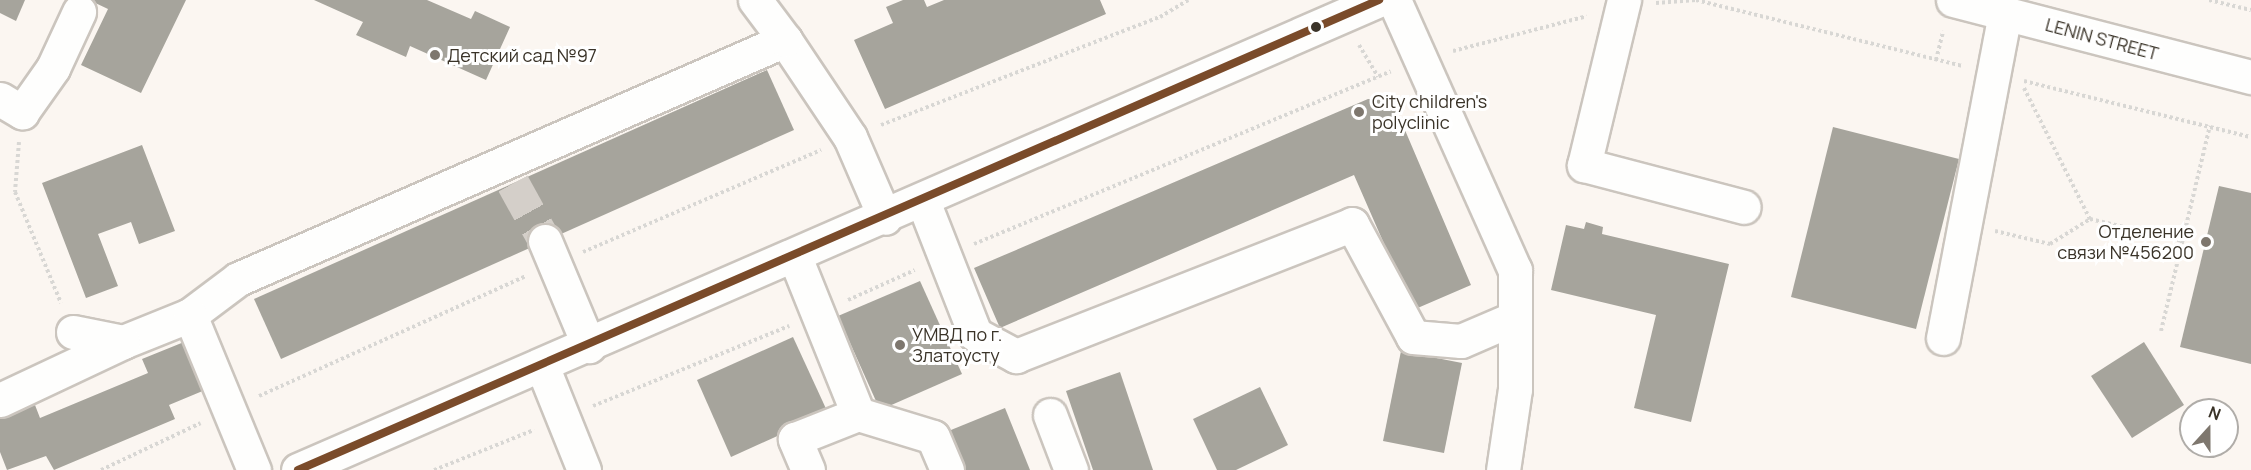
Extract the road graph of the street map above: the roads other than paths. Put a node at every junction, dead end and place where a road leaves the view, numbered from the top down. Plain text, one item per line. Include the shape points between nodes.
1 (755, 0) edge
2 (1379, 0) edge
3 (1394, 0) edge
4 (1953, 0) edge
5 (1625, 2) edge
6 (79, 12) dead end
7 (2005, 13) junction
8 (785, 40) junction
9 (2251, 77) edge
10 (11, 106) edge
11 (923, 201) junction
12 (1744, 207) dead end
13 (885, 218) junction
14 (548, 253) tunnel mouth
15 (795, 257) junction
16 (190, 315) junction
17 (1512, 319) junction
18 (73, 332) road end
19 (1943, 338) dead end
20 (123, 342) junction
21 (589, 346) junction
22 (543, 368) junction
23 (0, 400) edge
24 (858, 414) junction
25 (1050, 415) dead end
26 (254, 470) edge
27 (298, 470) edge
28 (584, 470) edge
29 (807, 470) edge
30 (946, 470) edge
31 (1071, 470) edge
32 (1503, 470) edge

1 - 8 main road
2 - 11 main road
3 - 17 main road via 1515,270
4 - 7 main road, LENIN STREET
5 - 12 main road via 1584,165
6 - 10 main road via 53,68
7 - 9 main road, LENIN STREET
7 - 19 main road
8 - 13 main road via 850,137
8 - 16 main road via 510,173 238,279
11 - 13 main road
11 - 17 main road via 975,334 1016,356 1352,224 1413,337 1461,341
13 - 15 main road
14 - 21 main road
15 - 21 main road
15 - 24 main road
16 - 20 main road
16 - 26 main road via 232,408
17 - 32 main road via 1515,389
18 - 20 main road
20 - 23 main road
21 - 22 main road
22 - 27 main road
22 - 28 main road
24 - 29 main road via 795,439
24 - 30 main road via 933,437
25 - 31 main road

